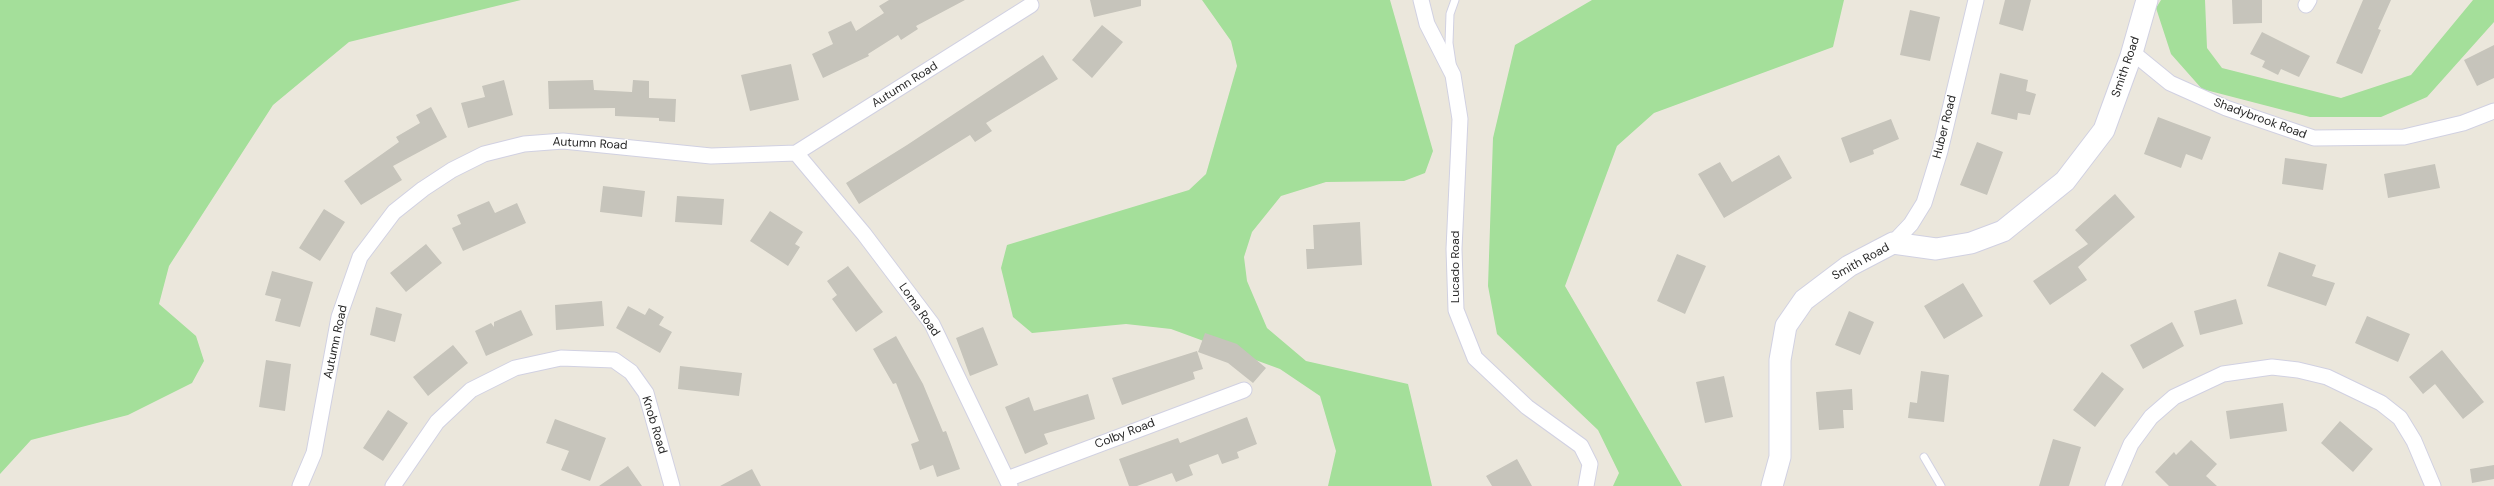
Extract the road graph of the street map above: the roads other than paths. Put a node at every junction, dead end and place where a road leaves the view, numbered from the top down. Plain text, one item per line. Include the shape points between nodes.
1 (1421, 0) edge
2 (1455, 0) edge
3 (1976, 0) edge
4 (2147, 0) edge
5 (1031, 5) dead end
6 (2132, 52) junction
7 (1453, 75) junction
8 (2494, 111) edge
9 (796, 153) junction
10 (1893, 243) junction
11 (1244, 390) dead end
12 (1924, 457) dead end
13 (1008, 482) edge
14 (300, 486) edge
15 (393, 486) edge
16 (672, 486) edge
17 (1586, 486) edge
18 (1772, 486) edge
19 (1941, 486) edge
20 (2113, 486) edge
21 (2433, 486) edge

1 - 7 street, Lucado Road via 1427,24
2 - 7 lane via 1450,14 1449,43
3 - 10 street, Huber Road via 1940,151 1924,203 1911,224
4 - 6 street, Smith Road
5 - 9 street, Autumn Road
6 - 8 street, Shadybrook Road via 2170,83 2226,108 2314,138 2404,137 2463,123
6 - 10 street, Smith Road via 2104,130 2066,181 2003,231 1971,243 1936,249
7 - 17 street, Lucado Road via 1460,119 1454,249 1456,310 1475,358 1527,407 1581,446 1590,464
9 - 13 street, Loma Road via 864,234 932,324
9 - 14 street, Autumn Road via 711,156 564,140 524,144 484,154 452,170 423,189 394,212 360,258 339,317 314,453
10 - 18 street, Smith Road via 1825,282 1804,300 1786,326 1780,360 1780,457
11 - 13 street, Colby Road
12 - 19 lane
15 - 16 street, Knob Road via 438,422 471,390 515,368 561,358 614,360 631,372 646,394
20 - 21 street via 2131,444 2151,417 2174,397 2223,374 2272,367 2327,377 2381,404 2400,418 2414,441

